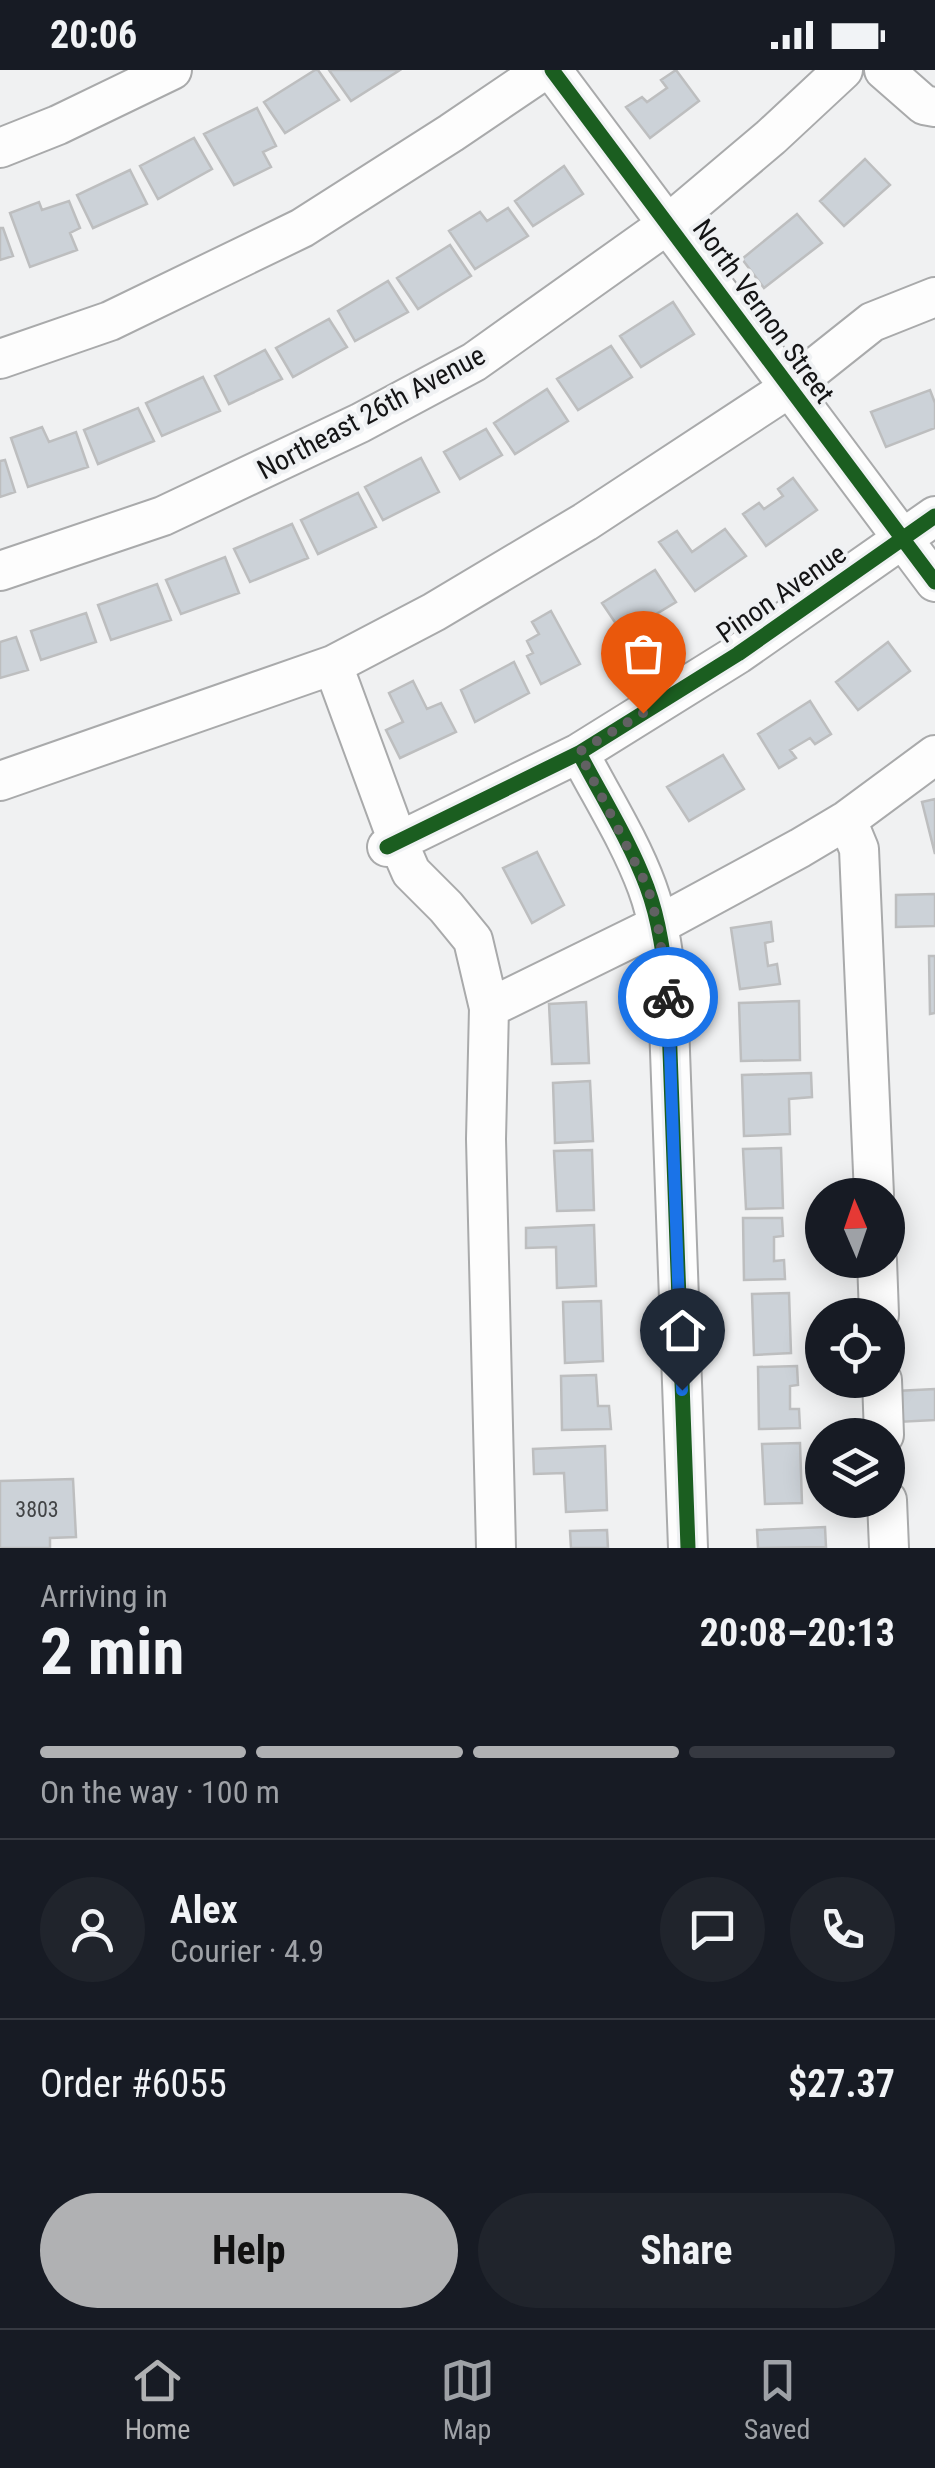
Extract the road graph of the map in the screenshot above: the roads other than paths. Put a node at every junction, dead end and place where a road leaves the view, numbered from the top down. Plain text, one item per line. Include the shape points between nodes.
1 (172, 70) edge
2 (544, 70) edge
3 (552, 70) edge
4 (843, 70) edge
5 (884, 70) edge
6 (935, 107) edge
7 (0, 148) edge
8 (668, 224) junction
9 (935, 297) edge
10 (0, 359) edge
11 (789, 388) junction
12 (935, 516) edge
13 (902, 539) junction
14 (0, 571) edge
15 (935, 582) edge
16 (333, 665) junction
17 (579, 752) junction
18 (935, 755) edge
19 (0, 781) edge
20 (847, 820) junction
21 (392, 845) junction
22 (658, 925) junction
23 (489, 1008) junction
24 (873, 1178) edge
25 (888, 1518) edge
26 (496, 1548) edge
27 (688, 1548) edge
28 (889, 1548) edge

1 - 7 street
2 - 10 street via 302,228 110,321
3 - 8 street, North Vernon Street
4 - 8 street, Northeast 26th Avenue
5 - 6 street
8 - 11 street, North Vernon Street
8 - 14 street, Northeast 26th Avenue via 474,362 360,423 163,516
9 - 11 street via 872,322
11 - 13 street, North Vernon Street
11 - 16 street via 585,522
12 - 13 street, Pinon Avenue
13 - 15 street, North Vernon Street
13 - 17 street, Pinon Avenue via 738,654
16 - 19 street
16 - 21 street
17 - 21 street, Pinon Avenue
17 - 22 street via 648,888
18 - 20 street
20 - 22 street
20 - 24 street via 859,849
21 - 23 street via 473,940
22 - 23 street
22 - 27 street via 668,996
23 - 26 street
25 - 28 street

